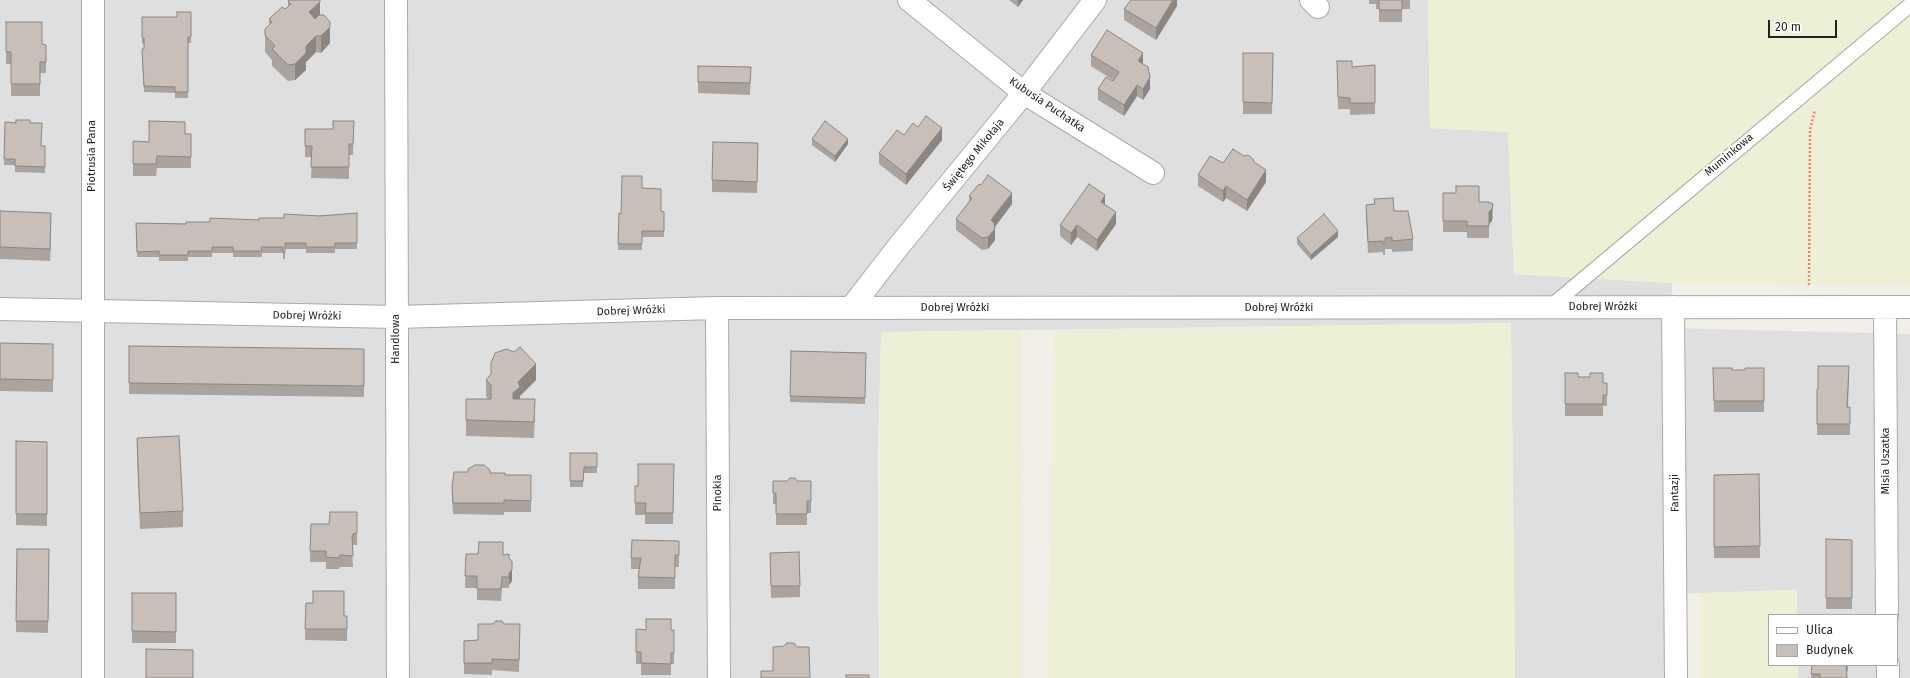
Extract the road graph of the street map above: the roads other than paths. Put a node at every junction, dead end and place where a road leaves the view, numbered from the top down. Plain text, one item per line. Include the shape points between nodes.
1 (93, 0) edge
2 (396, 0) edge
3 (909, 0) edge
4 (1095, 0) edge
5 (1910, 5) edge
6 (1024, 93) junction
7 (1153, 173) dead end
8 (1550, 307) junction
9 (1885, 307) junction
10 (1910, 307) edge
11 (717, 308) junction
12 (851, 308) junction
13 (1673, 308) junction
14 (0, 309) edge
15 (92, 312) junction
16 (396, 317) junction
17 (1887, 614) edge
18 (1888, 666) edge
19 (93, 678) edge
20 (398, 678) edge
21 (718, 678) edge
22 (1676, 678) edge
23 (1888, 678) edge

1 - 15 street, Piotrusia Pana
2 - 16 street, Handlowa
3 - 6 street, Kubusia Puchatka
4 - 6 street, Świętego Mikołaja
5 - 8 lane, Muminkowa
6 - 7 street, Kubusia Puchatka
6 - 12 street, Świętego Mikołaja
8 - 12 street, Dobrej Wróżki
8 - 13 street, Dobrej Wróżki
9 - 10 street, Dobrej Wróżki
9 - 13 street, Dobrej Wróżki
9 - 17 street, Misia Uszatka
11 - 12 street, Dobrej Wróżki
11 - 16 street, Dobrej Wróżki
11 - 21 street, Pinokia
13 - 22 street, Fantazji
14 - 15 street, Dobrej Wróżki
15 - 16 street, Dobrej Wróżki
15 - 19 street, Piotrusia Pana
16 - 20 street, Handlowa
18 - 23 street

